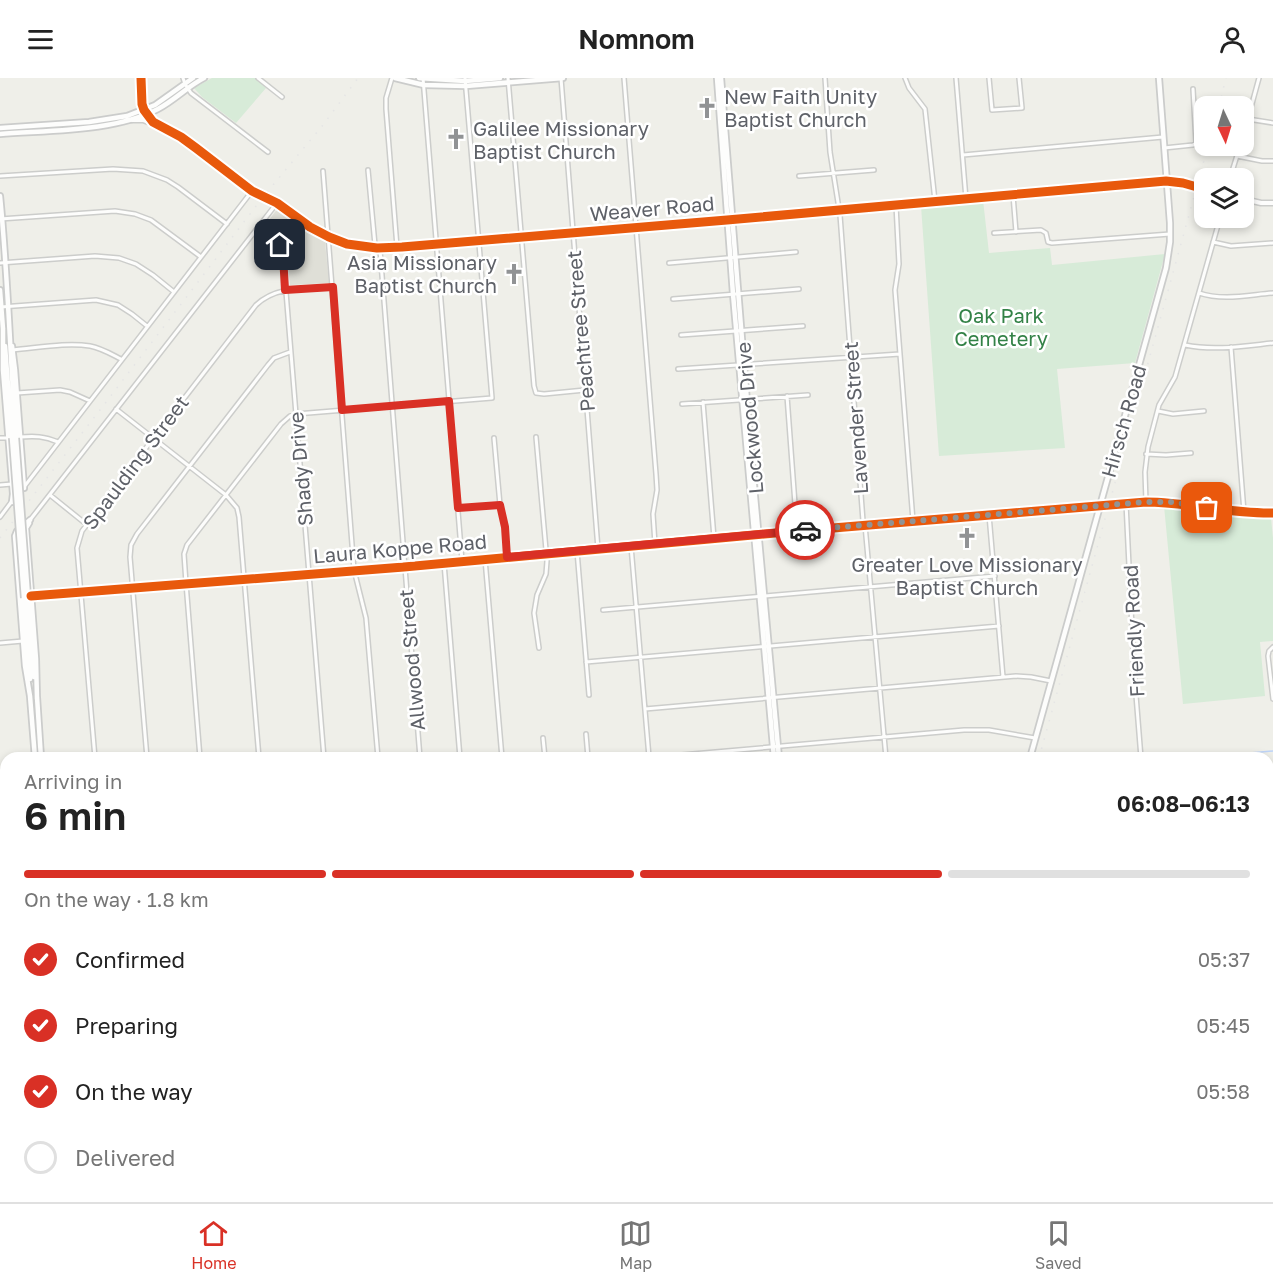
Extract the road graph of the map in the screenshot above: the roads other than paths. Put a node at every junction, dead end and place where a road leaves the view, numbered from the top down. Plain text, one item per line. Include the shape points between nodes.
1 (141, 78) edge
2 (193, 78) edge
3 (204, 78) edge
4 (258, 78) edge
5 (393, 78) edge
6 (422, 78) edge
7 (500, 78) edge
8 (562, 78) edge
9 (624, 78) edge
10 (719, 78) edge
11 (825, 78) edge
12 (905, 78) edge
13 (956, 78) edge
14 (989, 78) edge
15 (1019, 78) edge
16 (1159, 78) edge
17 (1258, 78) edge
18 (508, 80) edge
19 (466, 81) edge
20 (185, 83) edge
21 (424, 86) junction
22 (1193, 89) dead end
23 (1253, 96) edge
24 (282, 97) dead end
25 (145, 112) junction
26 (132, 120) junction
27 (1254, 120) edge
28 (1273, 123) edge
29 (155, 124) junction
30 (76, 126) junction
31 (0, 128) edge
32 (0, 134) edge
33 (1163, 137) junction
34 (1164, 148) junction
35 (268, 152) dead end
36 (963, 155) junction
37 (1237, 156) joint
38 (1273, 161) edge
39 (1233, 168) edge
40 (368, 170) dead end
41 (874, 170) dead end
42 (323, 171) dead end
43 (834, 173) junction
44 (0, 176) edge
45 (799, 176) dead end
46 (1166, 181) junction
47 (1194, 186) edge
48 (252, 191) junction
49 (1013, 195) junction
50 (0, 196) edge
51 (966, 199) junction
52 (935, 201) junction
53 (1254, 202) edge
54 (277, 203) junction
55 (1273, 203) edge
56 (896, 205) junction
57 (839, 210) junction
58 (1, 219) edge
59 (730, 220) junction
60 (227, 224) junction
61 (259, 225) junction
62 (636, 228) junction
63 (1217, 228) edge
64 (1016, 232) junction
65 (572, 233) junction
66 (994, 233) dead end
67 (1170, 234) junction
68 (329, 237) junction
69 (521, 238) junction
70 (479, 241) junction
71 (1213, 242) junction
72 (1273, 243) edge
73 (436, 244) junction
74 (397, 247) junction
75 (377, 248) junction
76 (796, 252) dead end
77 (201, 257) junction
78 (733, 257) junction
79 (3, 263) edge
80 (669, 263) dead end
81 (333, 287) junction
82 (799, 289) dead end
83 (0, 290) edge
84 (285, 290) junction
85 (174, 292) junction
86 (735, 293) junction
87 (1199, 293) junction
88 (1273, 293) edge
89 (673, 299) dead end
90 (9, 306) junction
91 (1, 307) edge
92 (147, 326) junction
93 (802, 326) dead end
94 (3, 328) junction
95 (9, 328) junction
96 (739, 330) junction
97 (681, 335) dead end
98 (1273, 343) edge
99 (1185, 345) junction
100 (1232, 347) junction
101 (1, 350) edge
102 (13, 350) junction
103 (290, 352) junction
104 (900, 354) junction
105 (850, 358) junction
106 (121, 359) junction
107 (742, 364) junction
108 (678, 369) dead end
109 (585, 390) junction
110 (17, 393) junction
111 (2, 394) edge
112 (808, 395) dead end
113 (787, 396) junction
114 (745, 398) junction
115 (90, 400) junction
116 (449, 401) junction
117 (703, 402) junction
118 (682, 404) dead end
119 (391, 406) junction
120 (116, 409) junction
121 (342, 410) junction
122 (1158, 411) junction
123 (1204, 411) dead end
124 (296, 414) junction
125 (14, 437) junction
126 (153, 437) junction
127 (536, 437) dead end
128 (0, 438) edge
129 (494, 438) dead end
130 (58, 442) junction
131 (1191, 453) dead end
132 (1146, 454) junction
133 (190, 466) junction
134 (23, 471) junction
135 (34, 473) junction
136 (12, 484) junction
137 (0, 485) edge
138 (24, 488) junction
139 (50, 495) junction
140 (226, 495) junction
141 (14, 496) junction
142 (12, 502) joint
143 (1146, 502) junction
144 (1126, 504) junction
145 (500, 505) junction
146 (1099, 505) junction
147 (458, 508) junction
148 (1244, 512) junction
149 (1273, 513) edge
150 (989, 515) junction
151 (0, 517) edge
152 (30, 520) joint
153 (913, 521) junction
154 (86, 524) junction
155 (865, 525) junction
156 (25, 526) junction
157 (797, 531) junction
158 (757, 535) junction
159 (714, 539) junction
160 (655, 544) junction
161 (631, 546) junction
162 (598, 549) junction
163 (577, 551) junction
164 (546, 554) junction
165 (507, 557) junction
166 (485, 559) junction
167 (462, 561) junction
168 (444, 563) junction
169 (404, 567) junction
170 (354, 570) junction
171 (309, 574) junction
172 (995, 576) junction
173 (244, 579) junction
174 (186, 584) junction
175 (870, 587) junction
176 (133, 588) junction
177 (81, 592) junction
178 (762, 596) junction
179 (28, 597) junction
180 (636, 608) junction
181 (603, 610) dead end
182 (999, 626) junction
183 (875, 638) junction
184 (23, 641) junction
185 (0, 643) edge
186 (767, 646) junction
187 (1273, 647) edge
188 (539, 648) dead end
189 (640, 658) junction
190 (586, 662) junction
191 (1003, 677) junction
192 (1051, 681) junction
193 (880, 688) junction
194 (589, 695) dead end
195 (30, 696) junction
196 (771, 697) junction
197 (1273, 699) edge
198 (645, 709) junction
199 (35, 722) junction
200 (586, 734) dead end
201 (884, 737) junction
202 (543, 738) dead end
203 (1035, 738) junction
204 (776, 746) junction
205 (35, 752) edge
206 (40, 752) edge
207 (94, 752) edge
208 (147, 752) edge
209 (200, 752) edge
210 (258, 752) edge
211 (324, 752) edge
212 (377, 752) edge
213 (419, 752) edge
214 (460, 752) edge
215 (501, 752) edge
216 (544, 752) edge
217 (588, 752) edge
218 (648, 752) edge
219 (706, 752) edge
220 (775, 752) edge
221 (778, 752) edge
222 (885, 752) edge
223 (1032, 752) edge
224 (1141, 752) edge

1 - 25 street
2 - 20 main road
3 - 20 main road
4 - 24 street
5 - 21 main road
5 - 74 street via 386,109
6 - 19 main road
6 - 21 street
7 - 19 main road
8 - 18 main road
8 - 65 street, Peachtree Street
9 - 62 street
10 - 59 main road, Lockwood Drive
11 - 43 street, Lavender Street
12 - 52 street via 925,109
13 - 36 street
14 - 15 street via 992,110 1022,108
16 - 33 main road, Hirsch Road
17 - 23 street
18 - 19 main road
18 - 69 street
19 - 21 main road
19 - 70 street
20 - 25 main road via 159,109
20 - 35 street via 191,93
21 - 73 street
22 - 34 street via 1196,143
25 - 26 main road
25 - 29 street, Weaver Road
25 - 30 main road
26 - 29 street
26 - 30 main road
27 - 28 street
29 - 48 street, Weaver Road via 181,137
30 - 31 main road
30 - 32 main road
33 - 34 main road, Hirsch Road
33 - 36 street
34 - 46 main road, Hirsch Road
36 - 51 street
37 - 38 street
37 - 39 street
40 - 75 street, Allwood Street
41 - 43 street
42 - 68 street
43 - 45 street
43 - 57 street, Lavender Street
44 - 60 street via 114,169 143,171 168,180
46 - 47 street, Weaver Road
46 - 49 street, Weaver Road
46 - 67 main road, Hirsch Road
48 - 54 street, Weaver Road
48 - 60 street
49 - 51 street, Weaver Road
49 - 64 street
50 - 58 main road
51 - 52 street, Weaver Road
52 - 56 street, Weaver Road
53 - 55 street
54 - 61 street
54 - 68 street, Weaver Road
56 - 57 street, Weaver Road
56 - 104 street via 899,264 895,290
57 - 59 street, Weaver Road
57 - 105 street, Lavender Street
58 - 77 street via 115,211 135,214 151,220
58 - 79 main road
59 - 62 street, Weaver Road
59 - 78 main road, Lockwood Drive
60 - 77 street
61 - 84 street, Shady Drive via 280,245
61 - 120 street
62 - 65 street, Weaver Road
62 - 160 street via 657,490 652,514
63 - 71 street
64 - 66 street
64 - 67 street via 1043,230 1052,243
65 - 69 street, Weaver Road
65 - 109 street, Peachtree Street
67 - 146 main road, Hirsch Road via 1164,279
68 - 75 street, Weaver Road
68 - 81 street
69 - 70 street, Weaver Road
69 - 109 street via 536,393
70 - 73 street, Weaver Road
70 - 116 street via 492,398
71 - 72 street via 1231,246
71 - 87 street
73 - 74 street, Weaver Road
73 - 116 street
74 - 75 street, Weaver Road
75 - 119 street, Allwood Street
76 - 78 street
77 - 85 street
78 - 80 street
78 - 86 main road, Lockwood Drive
79 - 85 street via 95,256 119,258 136,264
79 - 90 main road
81 - 84 street, Spaulding Street
81 - 121 street
82 - 86 street
83 - 91 main road
84 - 103 street, Shady Drive
84 - 126 street, Spaulding Street via 256,304
85 - 92 street
86 - 89 street
86 - 96 main road, Lockwood Drive
87 - 88 street via 1224,298
87 - 99 street
90 - 91 street
90 - 92 street via 96,300 118,305
90 - 95 main road
91 - 94 main road
92 - 106 street
93 - 96 street
94 - 101 main road
94 - 125 main road
95 - 102 main road
95 - 125 main road
96 - 97 street
96 - 107 main road, Lockwood Drive
98 - 100 street
99 - 100 street
99 - 122 street via 1176,377
100 - 148 street
101 - 111 main road
102 - 106 street via 90,346
102 - 110 main road
103 - 124 street, Shady Drive
103 - 133 street via 274,358
104 - 105 street
104 - 153 street
105 - 107 street
105 - 155 street, Lavender Street
106 - 115 street
107 - 108 street
107 - 114 main road, Lockwood Drive
109 - 162 street, Peachtree Street
110 - 115 street via 60,390
110 - 125 main road
111 - 125 main road
112 - 113 street
113 - 114 street
113 - 157 street
114 - 117 street
114 - 158 main road, Lockwood Drive
115 - 130 street
116 - 119 street
116 - 147 street
117 - 118 street
117 - 159 street
119 - 121 street
119 - 169 street, Allwood Street
120 - 126 street
120 - 139 street
121 - 124 street
121 - 170 street
122 - 123 street
122 - 132 street
124 - 140 street via 281,424
124 - 171 street, Shady Drive
125 - 128 street
125 - 130 street via 39,435
125 - 134 main road
125 - 136 main road
125 - 179 main road, bridge
126 - 133 street
126 - 154 street, Spaulding Street
127 - 164 street
129 - 145 street
130 - 135 street
131 - 132 street
132 - 143 street
133 - 140 street
133 - 176 street via 131,545
134 - 135 street
134 - 138 main road
135 - 138 street
136 - 137 street
136 - 141 main road
138 - 141 street
139 - 152 street
139 - 154 street
140 - 173 street via 240,517
140 - 174 street via 187,545
141 - 142 main road
142 - 151 street
143 - 144 street, Laura Koppe Road
143 - 148 street, Laura Koppe Road
144 - 146 street, Laura Koppe Road
144 - 224 street, Friendly Road
145 - 147 street
145 - 165 street
146 - 150 street, Laura Koppe Road
146 - 192 main road, Hirsch Road
147 - 167 street
148 - 149 street, Laura Koppe Road
150 - 153 street, Laura Koppe Road
150 - 172 street
152 - 156 main road
153 - 155 street, Laura Koppe Road
154 - 177 street, Spaulding Street via 77,548
155 - 157 street, Laura Koppe Road
155 - 175 street, Lavender Street
156 - 179 main road
156 - 184 main road via 15,534
157 - 158 street, Laura Koppe Road
158 - 159 street, Laura Koppe Road
158 - 178 main road, Lockwood Drive
159 - 160 street, Laura Koppe Road
160 - 161 street, Laura Koppe Road
161 - 162 street, Laura Koppe Road
161 - 180 street
162 - 163 street, Laura Koppe Road
163 - 164 street, Laura Koppe Road
163 - 190 street
164 - 165 street, Laura Koppe Road
164 - 188 street via 546,574 534,614
165 - 166 street, Laura Koppe Road
166 - 167 street, Laura Koppe Road
166 - 215 street
167 - 168 street, Laura Koppe Road
168 - 169 street, Laura Koppe Road
168 - 214 street
169 - 170 street, Laura Koppe Road
169 - 213 street, Allwood Street
170 - 171 street, Laura Koppe Road
170 - 212 street via 366,618
171 - 173 street, Laura Koppe Road
171 - 211 street, Shady Drive
172 - 175 street
172 - 182 street
173 - 174 street, Laura Koppe Road
173 - 210 street
174 - 176 street, Laura Koppe Road
174 - 209 street
175 - 178 street
175 - 183 street, Lavender Street
176 - 177 street, Laura Koppe Road
176 - 208 street
177 - 179 street, Laura Koppe Road
177 - 207 street, Spaulding Street
178 - 180 street
178 - 186 main road, Lockwood Drive
179 - 195 main road
179 - 199 main road via 37,699
180 - 181 street
180 - 189 street
182 - 183 street
182 - 191 street
183 - 186 street
183 - 193 street, Lavender Street
184 - 185 street
184 - 195 main road
186 - 189 street
186 - 196 main road, Lockwood Drive
187 - 197 street via 1268,656
189 - 190 street
189 - 198 street
190 - 194 street
191 - 192 street
191 - 193 street
192 - 203 main road, Hirsch Road
193 - 196 street
193 - 201 street, Lavender Street
195 - 199 main road
196 - 198 street
196 - 204 main road, Lockwood Drive
198 - 218 street
199 - 205 main road
199 - 206 main road
200 - 217 street
201 - 203 street via 989,730
201 - 204 street
201 - 222 street, Lavender Street
202 - 216 street
203 - 223 main road, Hirsch Road
204 - 219 street
204 - 220 main road, Lockwood Drive
204 - 221 main road, Lockwood Drive

